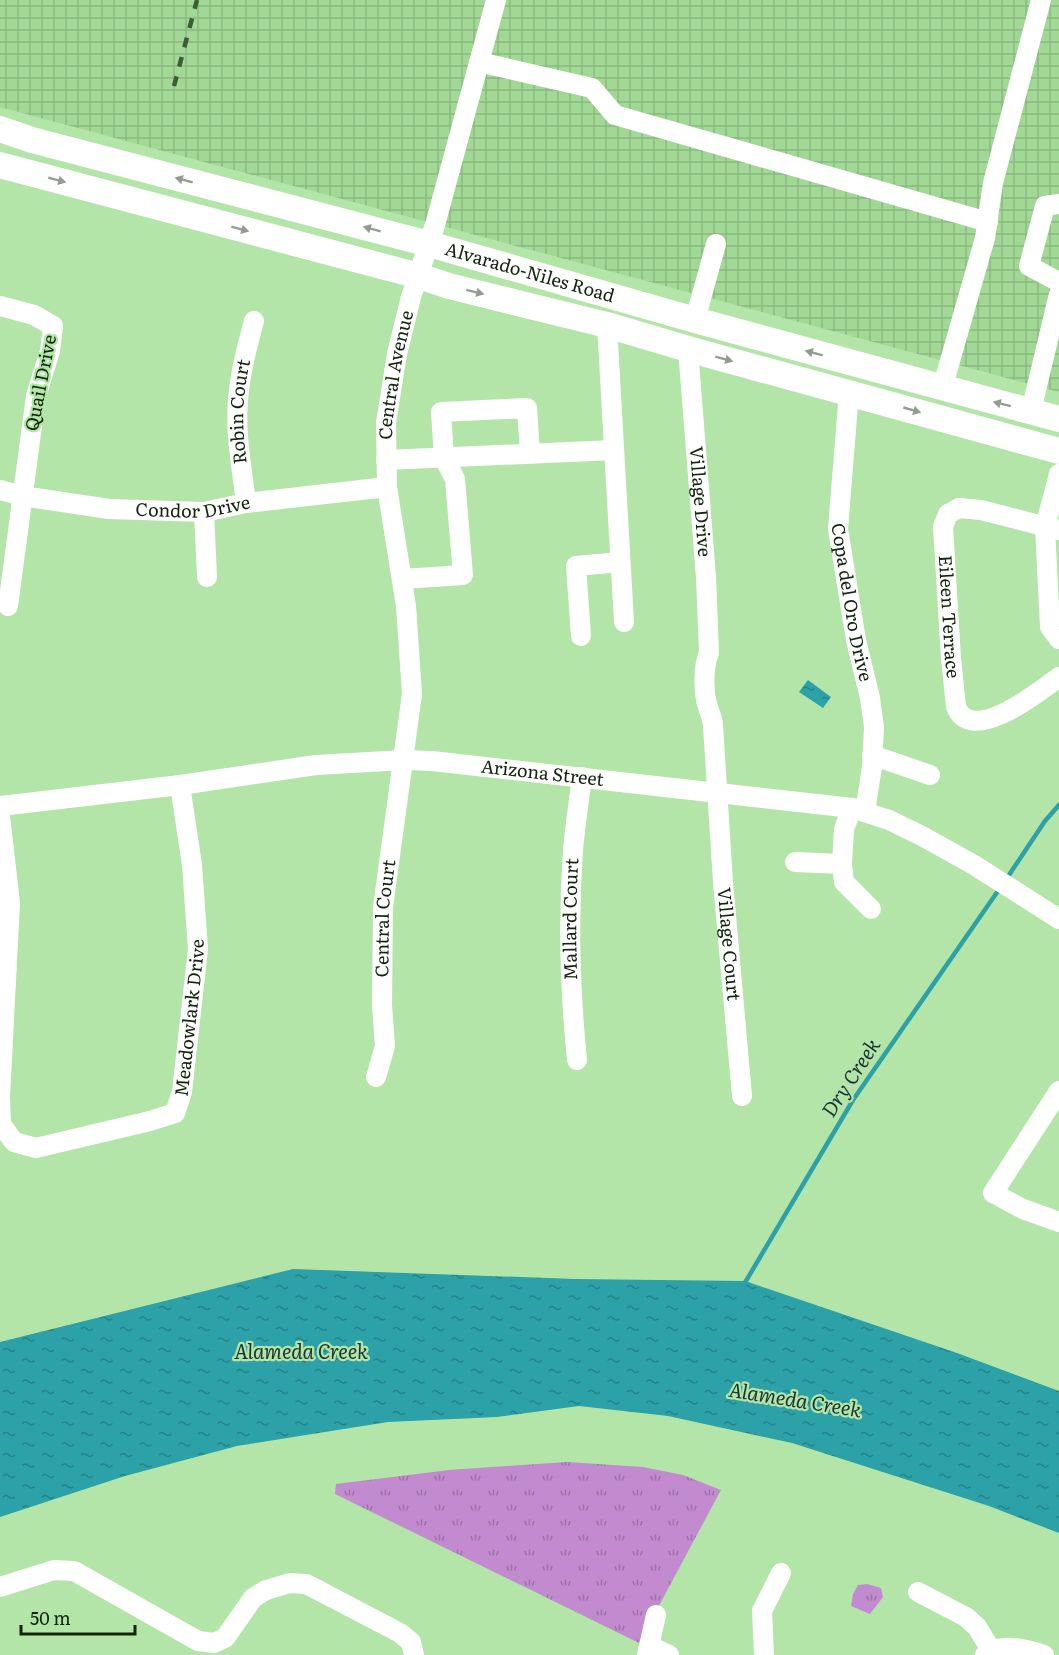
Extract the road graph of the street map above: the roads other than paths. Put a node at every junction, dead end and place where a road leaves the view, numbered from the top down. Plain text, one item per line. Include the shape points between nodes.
1 (496, 0) edge
2 (1041, 0) edge
3 (479, 62) junction
4 (0, 129) edge
5 (0, 165) edge
6 (1059, 204) edge
7 (988, 222) junction
8 (429, 244) junction
9 (716, 244) dead end
10 (418, 276) junction
11 (1059, 282) edge
12 (1059, 294) edge
13 (0, 306) edge
14 (695, 320) junction
15 (254, 321) dead end
16 (607, 325) junction
17 (688, 349) junction
18 (942, 388) junction
19 (849, 392) junction
20 (1031, 411) junction
21 (1059, 419) edge
22 (614, 450) junction
23 (1059, 451) edge
24 (530, 454) junction
25 (444, 458) junction
26 (386, 460) junction
27 (1059, 474) edge
28 (387, 487) junction
29 (0, 490) edge
30 (22, 496) junction
31 (246, 503) junction
32 (204, 512) junction
33 (1052, 529) edge
34 (620, 562) junction
35 (207, 577) dead end
36 (402, 579) junction
37 (8, 606) dead end
38 (624, 622) dead end
39 (581, 636) dead end
40 (1059, 639) edge
41 (1059, 677) edge
42 (872, 755) junction
43 (404, 760) junction
44 (930, 775) dead end
45 (582, 777) junction
46 (180, 786) junction
47 (718, 793) junction
48 (0, 806) edge
49 (859, 810) junction
50 (0, 816) edge
51 (795, 862) dead end
52 (842, 864) junction
53 (870, 909) dead end
54 (1059, 919) edge
55 (577, 1060) dead end
56 (376, 1077) dead end
57 (1059, 1091) edge
58 (742, 1096) dead end
59 (1059, 1222) edge
60 (781, 1573) dead end
61 (0, 1587) edge
62 (918, 1592) dead end
63 (656, 1615) dead end
64 (649, 1650) edge
65 (988, 1653) edge
66 (414, 1655) edge
67 (669, 1655) edge
68 (764, 1655) edge
69 (1044, 1655) edge

1 - 3 street, Central Avenue
2 - 7 street via 993,183
3 - 7 street via 592,88 615,115
3 - 8 street, Central Avenue
8 -> 4 main road, Alvarado-Niles Road
5 -> 10 main road, Alvarado-Niles Road
6 - 11 street via 1045,206 1029,266
7 - 18 street
8 - 10 street, Central Avenue
8 - 14 main road, Alvarado-Niles Road
9 - 14 street
10 -> 16 main road, Alvarado-Niles Road
10 - 26 street, Central Avenue via 397,354 386,423
12 - 20 street
13 - 30 street, Quail Drive via 33,315 52,326 50,351 36,396
18 -> 14 main road, Alvarado-Niles Road
15 - 31 street, Robin Court via 237,401
16 - 17 main road, Alvarado-Niles Road
16 - 22 street
17 -> 19 main road, Alvarado-Niles Road
17 - 47 street, Village Drive via 706,577 709,653 704,664
20 -> 18 main road, Alvarado-Niles Road
19 -> 23 main road, Alvarado-Niles Road
19 - 42 street, Copa del Oro Drive via 838,529 870,698
20 - 21 main road, Alvarado-Niles Road
22 - 24 street
22 - 34 street
24 - 25 street
24 - 25 street via 527,408 441,412
25 - 26 street
25 - 36 street via 455,479 464,575
26 - 28 street, Central Avenue
27 - 33 street
28 - 31 street, Condor Drive
28 - 36 street, Central Avenue
29 - 30 street, Condor Drive
30 - 32 street, Condor Drive via 109,509
30 - 37 street
31 - 32 street, Condor Drive
32 - 35 street
33 - 40 street via 1050,627
33 - 41 street, Eileen Terrace via 959,508 948,514 943,527 956,707 963,717 982,720 1017,708
34 - 38 street
34 - 39 street via 576,566
36 - 43 street, Central Avenue via 412,694
42 - 44 street
42 - 49 street, Copa del Oro Drive
43 - 45 street, Arizona Street
43 - 46 street, Arizona Street via 316,765
43 - 56 street, Central Court via 383,907 385,1046
45 - 47 street, Arizona Street
45 - 55 street, Mallard Court via 573,850 570,937
46 - 48 street, Arizona Street
46 - 50 street, Meadowlark Drive via 192,865 198,949 182,1092 175,1113 36,1148 14,1142 1,1124 10,903
47 - 49 street, Arizona Street
47 - 58 street, Village Court
49 - 52 street, Copa del Oro Drive via 844,829
49 - 54 street, Arizona Street via 889,820 974,866
51 - 52 street
52 - 53 street, Copa del Oro Drive via 844,882
57 - 59 street via 993,1193
60 - 68 street via 762,1611
61 - 66 street via 54,1570 74,1571 198,1641 210,1643 225,1638 258,1594 281,1585 306,1584 400,1633 411,1642
62 - 65 street via 966,1617 977,1627
63 - 64 street
64 - 67 street
65 - 69 street via 1016,1647

